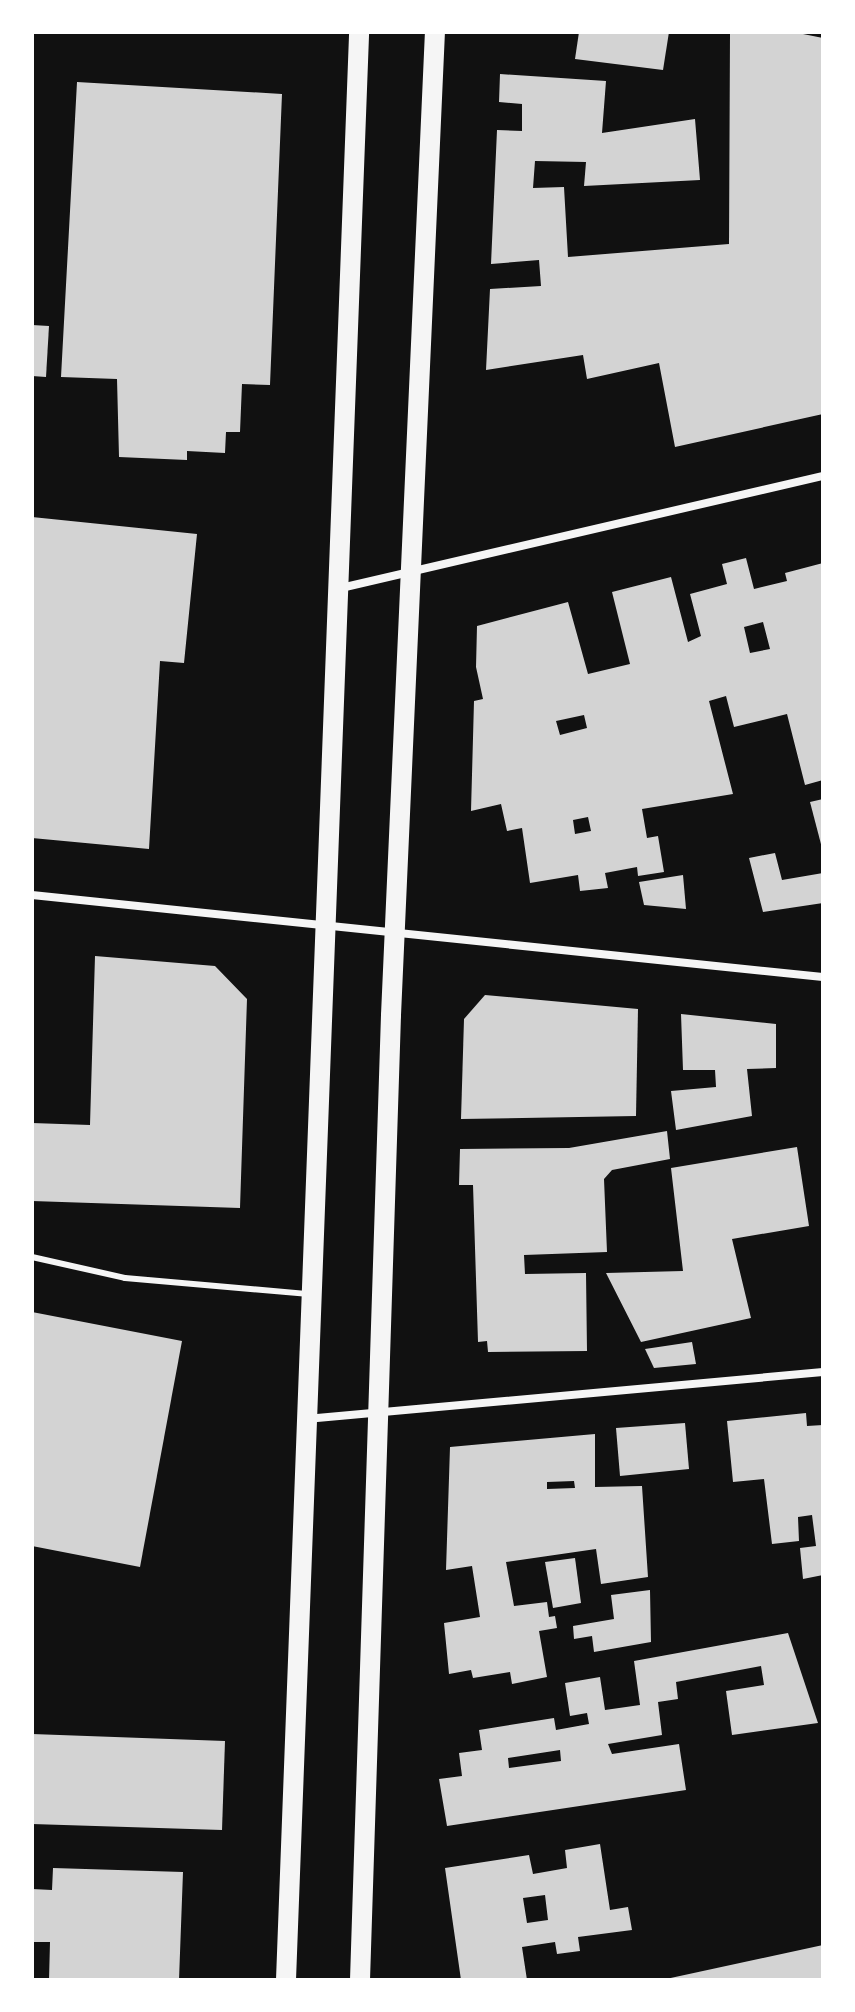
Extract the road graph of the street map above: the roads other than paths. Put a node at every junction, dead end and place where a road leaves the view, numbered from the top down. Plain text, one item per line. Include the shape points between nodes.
1 (359, 32) edge
2 (435, 32) edge
3 (823, 476) edge
4 (411, 572) junction
5 (335, 590) junction
6 (32, 895) edge
7 (322, 924) junction
8 (395, 932) junction
9 (823, 977) edge
10 (32, 1257) edge
11 (309, 1294) junction
12 (823, 1372) edge
13 (378, 1413) junction
14 (305, 1419) junction
15 (286, 1980) edge
16 (360, 1980) edge

1 - 5 main road
2 - 4 main road
3 - 4 street
4 - 5 street
4 - 8 main road
5 - 7 main road
6 - 7 street
7 - 8 street
7 - 11 main road
8 - 9 street
8 - 13 main road
10 - 11 lane via 125,1278
11 - 14 main road
12 - 13 street
13 - 14 street
13 - 16 main road
14 - 15 main road

